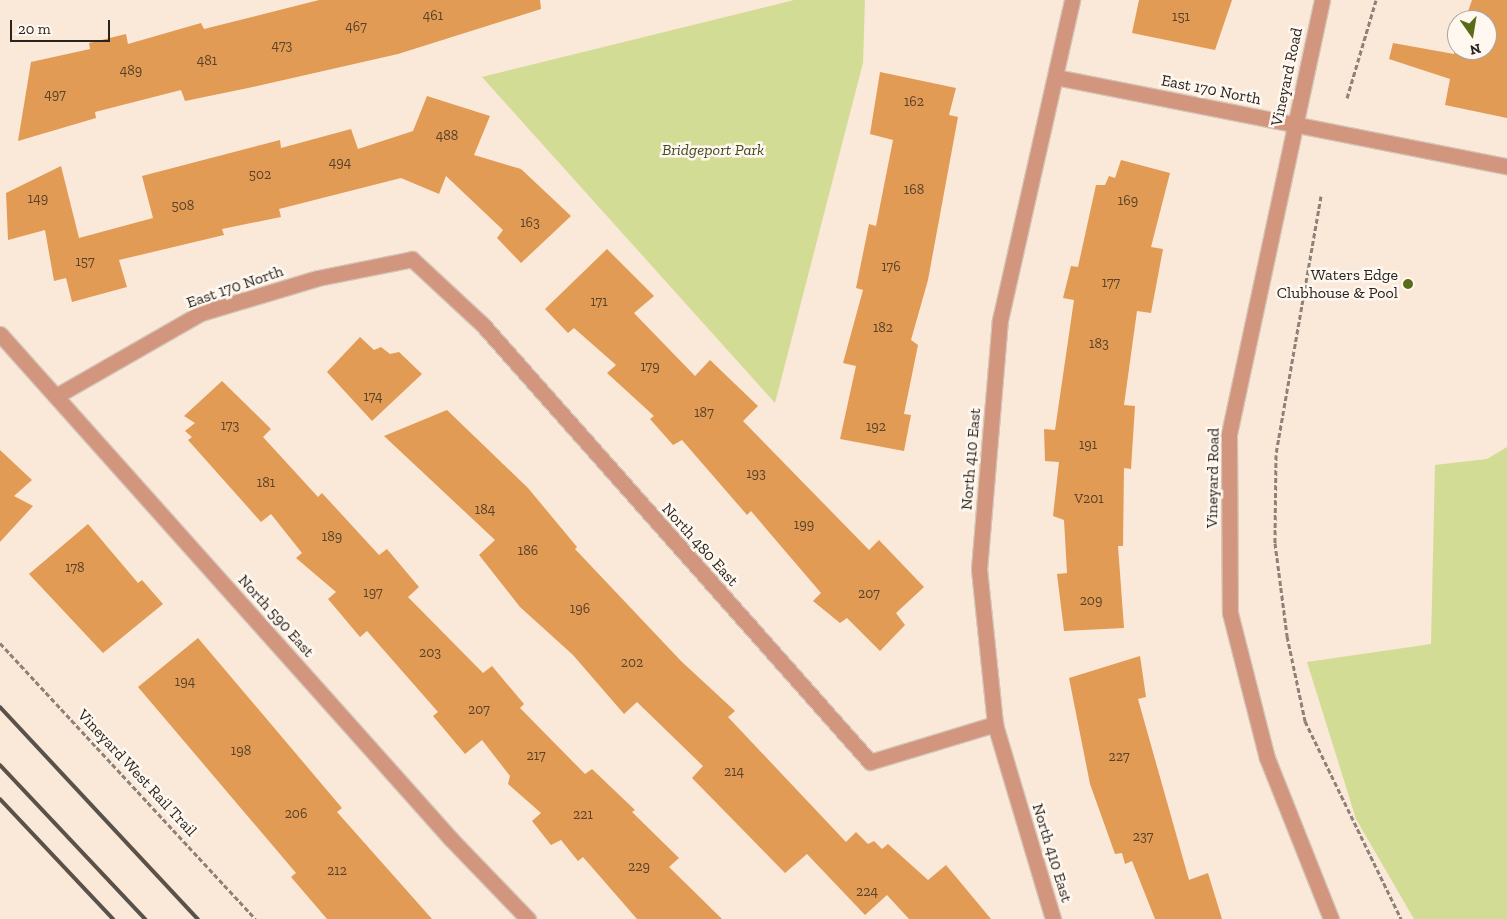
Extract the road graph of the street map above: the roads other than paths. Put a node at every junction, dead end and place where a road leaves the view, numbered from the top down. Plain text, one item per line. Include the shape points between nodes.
1 (1072, 0) edge
2 (1322, 0) edge
3 (1056, 77) junction
4 (1295, 125) junction
5 (1507, 166) edge
6 (412, 259) joint
7 (0, 334) edge
8 (56, 396) junction
9 (995, 724) junction
10 (528, 919) edge
11 (1054, 919) edge
12 (1331, 919) edge

1 - 3 street, North 410 East
2 - 4 street, Vineyard Road
3 - 4 street, East 170 North
3 - 9 street, North 410 East via 1000,320 979,569
4 - 5 street, East 170 North
4 - 12 street, Vineyard Road via 1229,435 1230,613 1266,758
6 - 8 street, East 170 North via 318,278 201,313
6 - 9 street, North 480 East via 482,324 870,762
7 - 8 street, North 590 East
8 - 10 street, North 590 East via 451,839
9 - 11 street, North 410 East

